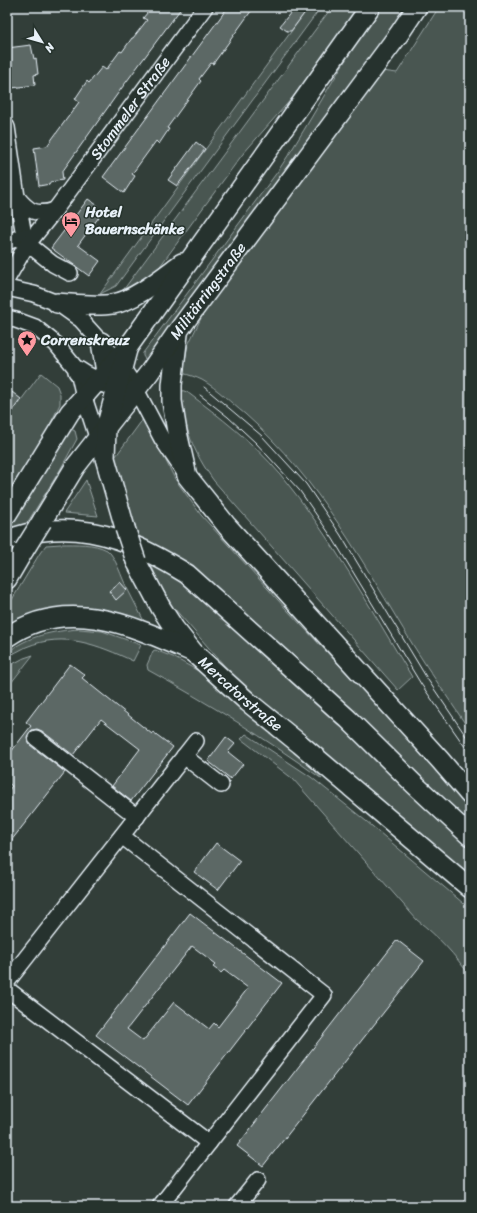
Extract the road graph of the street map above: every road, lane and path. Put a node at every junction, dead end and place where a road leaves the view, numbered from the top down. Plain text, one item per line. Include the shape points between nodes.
1 (205, 7) edge
2 (370, 7) edge
3 (417, 7) edge
4 (7, 127) edge
5 (16, 197) junction
6 (55, 210) junction
7 (7, 242) edge
8 (26, 242) junction
9 (193, 256) junction
10 (70, 273) dead end
11 (7, 279) edge
12 (7, 288) edge
13 (57, 303) junction
14 (7, 318) edge
15 (178, 331) junction
16 (101, 342) joint
17 (78, 371) junction
18 (118, 374) junction
19 (84, 396) junction
20 (99, 431) junction
21 (187, 476) junction
22 (7, 514) edge
23 (7, 540) edge
24 (7, 579) edge
25 (7, 637) edge
26 (194, 653) junction
27 (36, 738) dead end
28 (196, 741) dead end
29 (184, 756) junction
30 (221, 785) dead end
31 (470, 795) edge
32 (137, 817) junction
33 (122, 836) junction
34 (470, 836) edge
35 (470, 888) edge
36 (7, 982) edge
37 (7, 989) edge
38 (209, 1144) junction
39 (258, 1180) dead end
40 (160, 1206) edge
41 (237, 1206) edge

1 - 6 street, Stommeler Straße
2 - 9 main road
3 - 15 main road, Militärringstraße
4 - 5 street
5 - 6 street via 36,213
5 - 8 street
6 - 8 street, Stommeler Straße
7 - 8 street
8 - 10 street via 53,264
8 - 11 street, Stommeler Straße
9 - 13 main road via 130,298 114,304
9 - 18 main road
12 - 13 street via 34,294
13 - 16 street via 81,320
14 - 17 street via 35,327 56,344
15 - 18 main road, Militärringstraße via 149,373
15 - 21 main road via 172,401
16 - 18 main road
17 - 18 main road via 89,378
17 - 19 street
18 - 19 main road
18 - 20 main road
18 - 20 main road via 102,405
18 - 21 street
19 - 20 street
19 - 22 main road via 70,412
20 - 24 main road, bridge
20 - 26 main road, Mercatorstraße, bridge via 136,561 161,608
21 - 31 main road via 227,526
23 - 34 main road via 42,531 88,530 119,538 187,574 348,719
25 - 26 main road via 34,622 75,615 120,624
26 - 35 main road, Mercatorstraße via 248,702
27 - 32 street
28 - 29 street
29 - 30 street
29 - 32 street
32 - 33 street
33 - 36 street
33 - 38 street via 324,995
37 - 38 street
38 - 40 street
39 - 41 street

